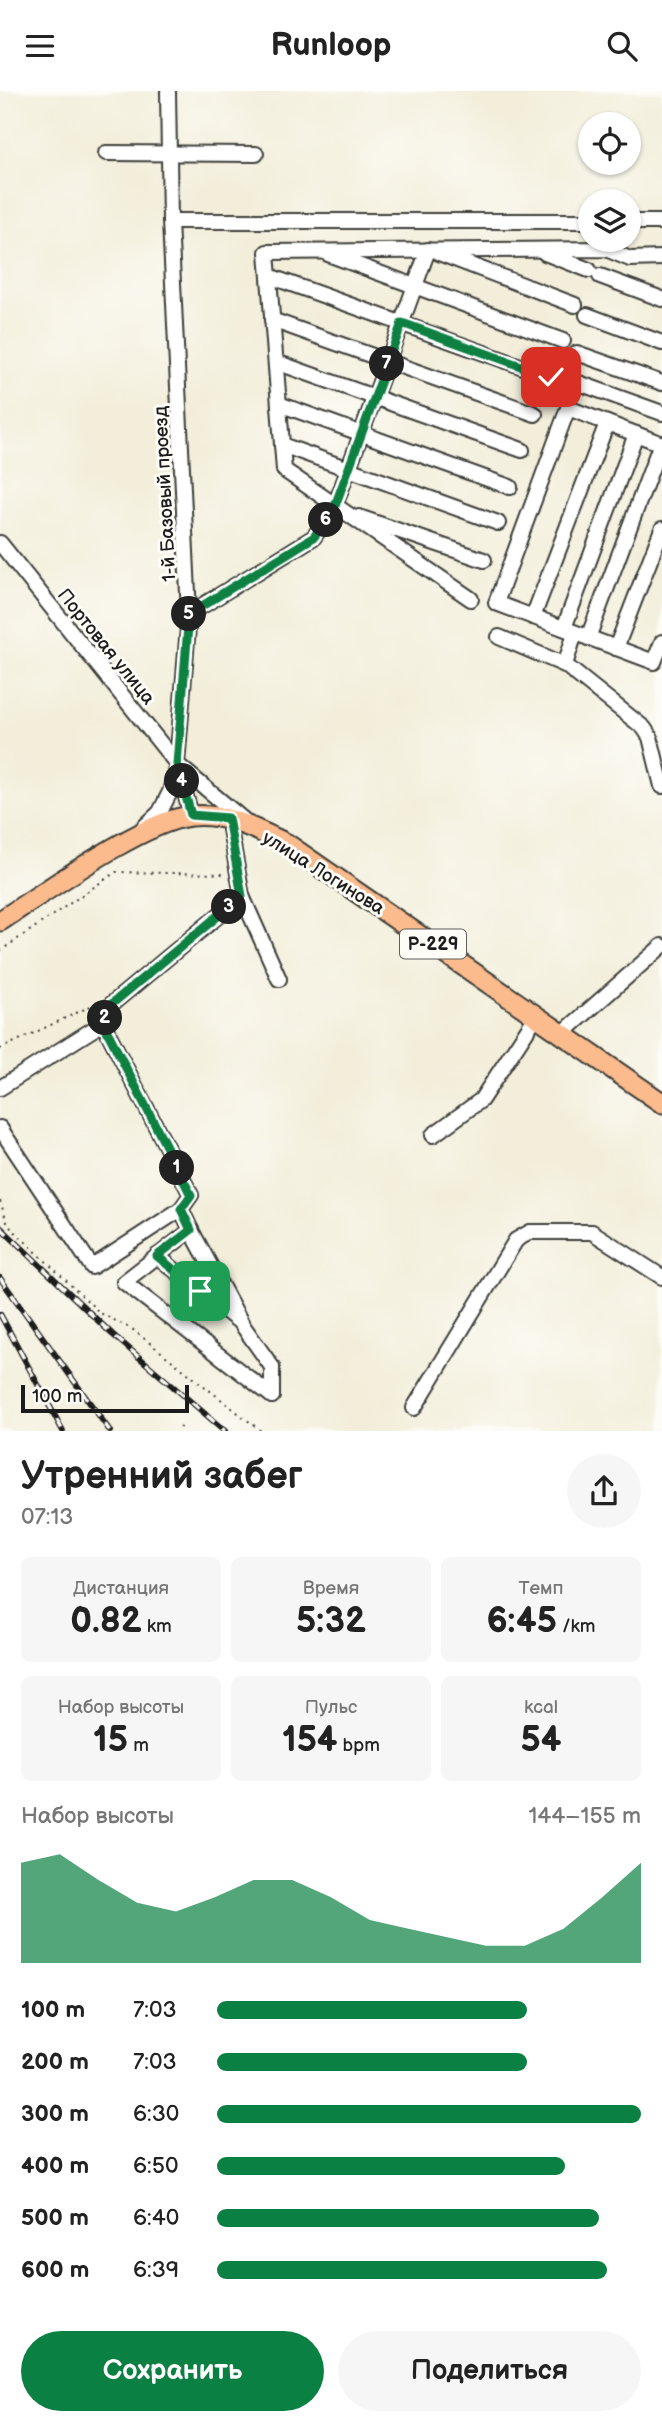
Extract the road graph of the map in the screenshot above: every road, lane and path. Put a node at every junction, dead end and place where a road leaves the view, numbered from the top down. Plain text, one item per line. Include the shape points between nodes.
1 (168, 91) edge
2 (106, 153) dead end
3 (169, 153) junction
4 (256, 154) dead end
5 (170, 221) junction
6 (578, 221) edge
7 (641, 222) edge
8 (662, 222) edge
9 (430, 250) junction
10 (536, 250) junction
11 (319, 251) junction
12 (662, 258) edge
13 (269, 276) junction
14 (415, 286) junction
15 (662, 299) edge
16 (575, 305) dead end
17 (587, 315) dead end
18 (272, 320) junction
19 (402, 323) junction
20 (563, 341) dead end
21 (662, 343) edge
22 (577, 353) dead end
23 (388, 361) junction
24 (276, 362) junction
25 (662, 383) edge
26 (375, 398) junction
27 (279, 404) junction
28 (662, 413) edge
29 (535, 414) dead end
30 (607, 423) junction
31 (362, 433) junction
32 (636, 434) junction
33 (662, 443) edge
34 (282, 445) junction
35 (522, 450) dead end
36 (349, 469) junction
37 (510, 487) dead end
38 (339, 508) junction
39 (498, 523) dead end
40 (662, 529) edge
41 (0, 544) edge
42 (484, 560) dead end
43 (471, 599) dead end
44 (189, 614) junction
45 (533, 617) junction
46 (575, 633) junction
47 (499, 636) dead end
48 (662, 642) edge
49 (617, 648) junction
50 (565, 665) junction
51 (177, 764) junction
52 (662, 786) edge
53 (191, 815) junction
54 (228, 818) junction
55 (254, 828) junction
56 (133, 838) junction
57 (238, 874) junction
58 (242, 896) junction
59 (0, 921) edge
60 (662, 946) edge
61 (0, 951) edge
62 (279, 979) dead end
63 (108, 1007) junction
64 (537, 1015) junction
65 (103, 1023) junction
66 (563, 1033) junction
67 (0, 1049) edge
68 (0, 1088) edge
69 (662, 1103) edge
70 (0, 1128) edge
71 (433, 1135) dead end
72 (0, 1201) edge
73 (181, 1209) junction
74 (191, 1230) junction
75 (157, 1256) junction
76 (662, 1277) edge
77 (243, 1326) junction
78 (414, 1408) dead end
79 (180, 1427) dead end
80 (184, 1431) edge
81 (261, 1431) edge

1 - 3 street, 1-й Базовый проезд
2 - 3 street
3 - 4 street
3 - 5 street, 1-й Базовый проезд
5 - 6 street
5 - 44 street, 1-й Базовый проезд
7 - 8 street
9 - 10 street
9 - 11 street
9 - 14 street
9 - 16 street
10 - 12 street via 606,249 630,259
10 - 15 street
11 - 13 street via 267,252
11 - 14 street
13 - 18 street
13 - 19 street
14 - 19 street
14 - 20 street
17 - 21 street
18 - 23 street
18 - 24 street
19 - 23 street
19 - 28 street
22 - 25 street
23 - 26 street
23 - 29 street
24 - 26 street
24 - 27 street
26 - 31 street
26 - 35 street
27 - 31 street
27 - 34 street
30 - 32 street
30 - 45 street
30 - 45 street via 568,408 496,603
31 - 36 street
31 - 37 street
32 - 33 street
32 - 46 street
33 - 46 street
34 - 36 street
34 - 38 street via 284,470
36 - 38 street
36 - 39 street
38 - 42 street
38 - 43 street
38 - 44 street via 314,537
40 - 49 street
41 - 51 street, Портовая улица
44 - 51 street, 1-й Базовый проезд
45 - 46 street
46 - 49 street
46 - 50 street
47 - 50 street
48 - 49 street via 654,663
50 - 52 street via 645,727
51 - 53 street, Портовая улица
51 - 55 street
51 - 56 street via 160,813
53 - 54 main road, улица Логинова / Р-229
53 - 56 main road, улица Логинова / Р-229
54 - 55 main road, улица Логинова / Р-229
54 - 57 street
55 - 64 main road, улица Логинова / Р-229 via 286,844
56 - 59 main road, улица Логинова / Р-229
57 - 58 street
57 - 61 path via 116,872
58 - 62 street
58 - 63 street
60 - 66 street
63 - 65 street
63 - 67 path via 92,1005
64 - 66 main road, улица Логинова / Р-229
64 - 71 street via 481,1100
65 - 68 street
65 - 73 street via 191,1195
66 - 69 main road, улица Логинова / Р-229
70 - 73 street via 92,1267
72 - 81 path via 8,1225 100,1313 132,1329
73 - 74 street
74 - 75 street
74 - 77 street
75 - 77 street
75 - 77 street via 124,1282 272,1397 272,1367
76 - 78 street via 592,1232 530,1232 516,1240
79 - 80 path

